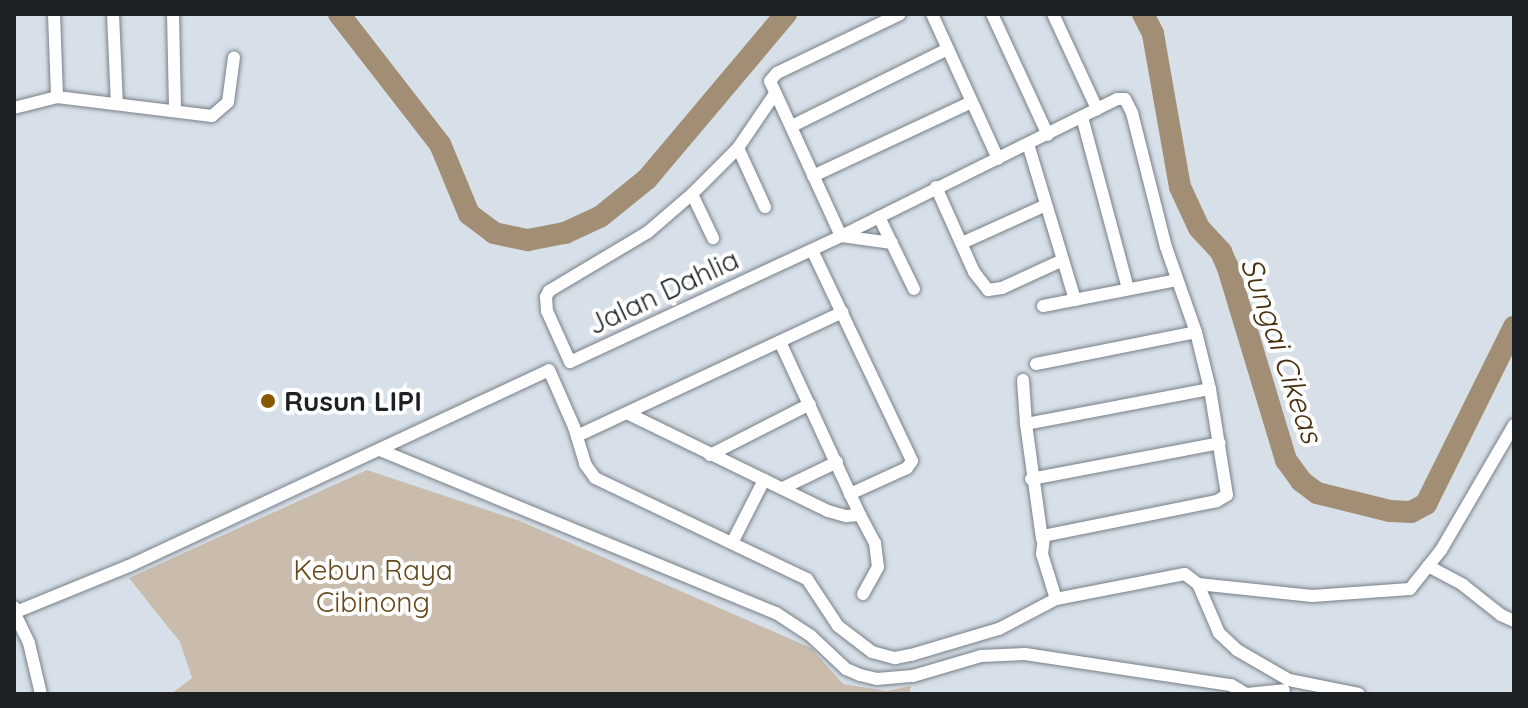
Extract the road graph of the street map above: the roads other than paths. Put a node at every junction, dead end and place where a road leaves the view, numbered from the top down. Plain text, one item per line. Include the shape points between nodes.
1 (54, 14) edge
2 (113, 14) edge
3 (173, 14) edge
4 (900, 14) edge
5 (932, 14) edge
6 (992, 14) edge
7 (1053, 14) edge
8 (948, 49) junction
9 (234, 57) dead end
10 (774, 95) junction
11 (57, 97) junction
12 (972, 102) junction
13 (117, 104) junction
14 (14, 108) edge
15 (1097, 109) junction
16 (175, 111) junction
17 (1082, 117) junction
18 (792, 126) junction
19 (1048, 135) junction
20 (1028, 144) junction
21 (738, 148) junction
22 (998, 159) junction
23 (813, 176) junction
24 (936, 187) junction
25 (692, 194) junction
26 (1046, 205) junction
27 (765, 207) dead end
28 (879, 217) junction
29 (841, 236) junction
30 (713, 238) dead end
31 (892, 243) junction
32 (962, 243) junction
33 (812, 250) junction
34 (1063, 260) junction
35 (1177, 280) junction
36 (914, 289) dead end
37 (1128, 289) junction
38 (1075, 300) junction
39 (1043, 306) dead end
40 (843, 312) junction
41 (1196, 332) junction
42 (780, 342) junction
43 (570, 362) junction
44 (1036, 364) dead end
45 (549, 370) junction
46 (1023, 380) dead end
47 (1210, 389) junction
48 (810, 404) junction
49 (629, 414) junction
50 (1026, 424) junction
51 (1514, 425) edge
52 (577, 436) junction
53 (1220, 443) junction
54 (380, 450) junction
55 (710, 455) junction
56 (837, 462) junction
57 (1031, 479) junction
58 (764, 480) junction
59 (783, 488) junction
60 (850, 494) junction
61 (860, 515) junction
62 (1042, 539) junction
63 (732, 543) junction
64 (1428, 566) junction
65 (1198, 584) junction
66 (863, 594) dead end
67 (1056, 599) junction
68 (15, 610) edge
69 (1514, 621) edge
70 (1285, 688) edge
71 (41, 694) edge
72 (1247, 694) edge
73 (1359, 694) edge

1 - 11 street
2 - 13 street
3 - 16 street
4 - 10 street, Jalan Dahlia via 777,73 770,81
5 - 8 street
6 - 19 street
7 - 15 street
8 - 12 street
8 - 18 street
9 - 16 street via 228,102 219,113
10 - 18 street
10 - 21 street, Jalan Dahlia
11 - 13 street
11 - 14 street
12 - 22 street
12 - 23 street
13 - 16 street
15 - 17 street, Jalan Dahlia
15 - 35 street, Jalan Dahlia via 1117,99 1130,105
17 - 19 street, Jalan Dahlia
17 - 37 street
18 - 23 street
19 - 20 street, Jalan Dahlia
20 - 22 street, Jalan Dahlia
20 - 26 street
21 - 25 street, Jalan Dahlia
21 - 27 street
22 - 24 street, Jalan Dahlia
23 - 29 street
24 - 28 street, Jalan Dahlia
24 - 32 street
25 - 30 street
25 - 43 street, Jalan Dahlia via 648,232 549,291 547,311
26 - 32 street
26 - 34 street
28 - 29 street, Jalan Dahlia
28 - 31 street
29 - 31 street
29 - 33 street, Jalan Dahlia
31 - 36 street
32 - 34 street via 988,290
33 - 40 street
33 - 43 street, Jalan Dahlia
34 - 38 street
35 - 37 street
35 - 41 street
37 - 38 street
38 - 39 street
40 - 42 street
40 - 60 street via 912,461
41 - 44 street
41 - 47 street
42 - 48 street
42 - 49 street
43 - 45 street
45 - 52 street
45 - 54 street
46 - 50 street
47 - 50 street
47 - 53 street
48 - 55 street
48 - 56 street
49 - 52 street
49 - 55 street
50 - 57 street
51 - 64 street
52 - 63 street via 595,478
53 - 57 street
53 - 62 street via 1224,499 1055,532
54 - 68 street via 129,566
54 - 72 street via 776,613 860,675 913,676 981,656 1025,654 1231,685
55 - 58 street
56 - 59 street
56 - 60 street
57 - 62 street
58 - 59 street
58 - 63 street
59 - 61 street via 828,511
60 - 61 street
61 - 66 street via 875,543 878,567
62 - 67 street
63 - 67 street via 807,579 846,634 872,652 895,658 999,629
64 - 65 street via 1410,589 1398,593 1312,596
64 - 69 street
65 - 67 street via 1190,576 1175,575
65 - 70 street via 1212,622 1228,643
68 - 71 street
70 - 72 street
70 - 73 street

